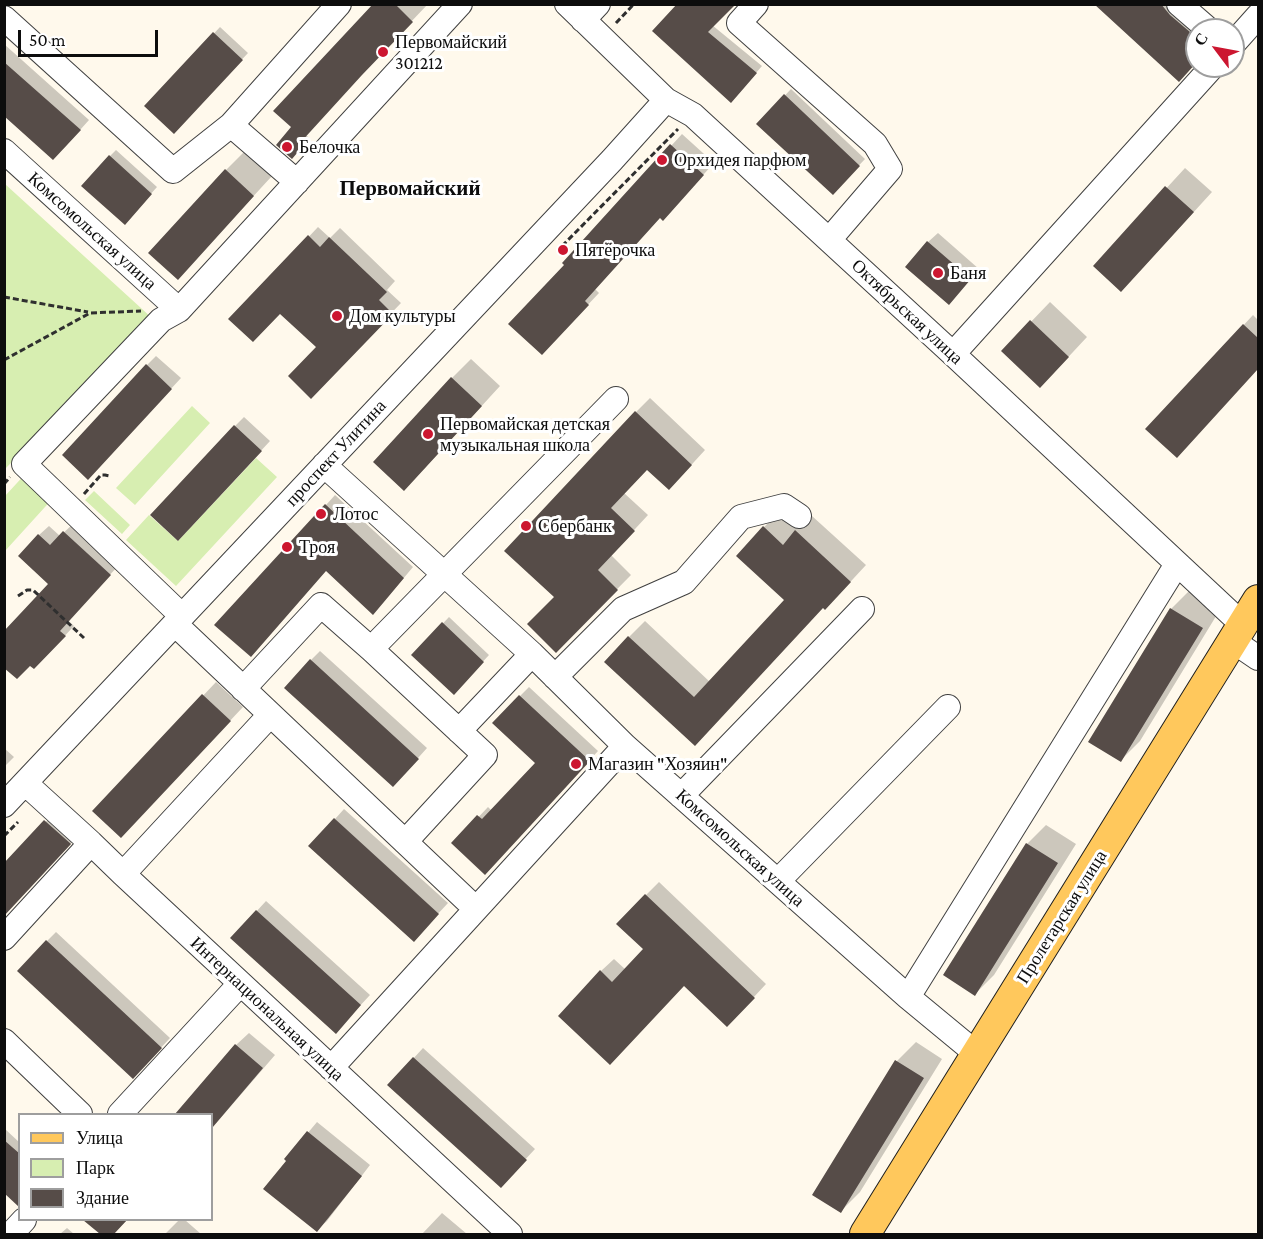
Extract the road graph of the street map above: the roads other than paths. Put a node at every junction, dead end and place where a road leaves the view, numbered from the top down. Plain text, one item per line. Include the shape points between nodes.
1 (339, 4) edge
2 (459, 4) edge
3 (756, 4) edge
4 (1179, 4) edge
5 (583, 10) edge
6 (1258, 16) edge
7 (4, 18) edge
8 (1195, 18) edge
9 (1245, 31) edge
10 (1202, 78) edge
11 (666, 100) junction
12 (231, 125) junction
13 (4, 151) edge
14 (297, 182) junction
15 (829, 240) junction
16 (179, 310) junction
17 (953, 354) junction
18 (616, 399) dead end
19 (324, 465) junction
20 (799, 516) dead end
21 (1177, 564) junction
22 (445, 574) junction
23 (1258, 600) edge
24 (862, 609) dead end
25 (178, 620) junction
26 (1238, 633) junction
27 (371, 649) junction
28 (532, 654) junction
29 (1258, 658) edge
30 (555, 677) junction
31 (243, 689) junction
32 (948, 707) dead end
33 (270, 715) junction
34 (459, 731) junction
35 (625, 746) junction
36 (25, 783) junction
37 (681, 796) junction
38 (4, 805) edge
39 (405, 842) junction
40 (91, 843) junction
41 (123, 874) junction
42 (778, 881) junction
43 (476, 909) junction
44 (4, 938) edge
45 (240, 984) junction
46 (908, 997) junction
47 (4, 1041) edge
48 (977, 1054) junction
49 (331, 1068) junction
50 (79, 1113) edge
51 (121, 1113) edge
52 (23, 1221) edge
53 (500, 1231) edge
54 (10, 1234) edge
55 (865, 1234) edge

1 - 12 street
2 - 14 street
3 - 15 street via 739,23 875,144 890,169
4 - 8 street
5 - 11 street, Октябрьская улица
6 - 9 street
7 - 12 street via 173,171
10 - 17 street
11 - 15 street, Октябрьская улица via 693,115
11 - 19 street, проспект Улитина
12 - 14 street
13 - 16 street, Комсомольская улица
14 - 16 street
15 - 17 street, Октябрьская улица
16 - 25 street via 161,320 24,464
17 - 21 street, Октябрьская улица
18 - 22 street
19 - 22 street, Комсомольская улица
19 - 25 street, проспект Улитина
20 - 30 street via 784,506 741,517 684,582 623,609
21 - 26 street, Октябрьская улица
21 - 46 street
22 - 27 street
22 - 28 street, Комсомольская улица
23 - 26 main road, Пролетарская улица
24 - 37 street
25 - 31 street
25 - 36 street, проспект Улитина
26 - 29 street, Октябрьская улица
26 - 48 main road, Пролетарская улица
27 - 31 street via 321,605
27 - 34 street
28 - 30 street, Комсомольская улица
28 - 34 street
30 - 35 street, Комсомольская улица
31 - 33 street
32 - 42 street
33 - 39 street
33 - 41 street
34 - 39 street via 486,755
35 - 37 street, Комсомольская улица
35 - 43 street
36 - 38 street, проспект Улитина
36 - 40 street, Интернациональная улица
37 - 42 street, Комсомольская улица
39 - 43 street
40 - 41 street, Интернациональная улица
40 - 44 street
41 - 45 street, Интернациональная улица
42 - 46 street, Комсомольская улица
43 - 49 street
45 - 49 street, Интернациональная улица
45 - 51 street
46 - 48 street, Комсомольская улица
47 - 50 street
48 - 55 main road, Пролетарская улица
49 - 53 street, Интернациональная улица
52 - 54 street

